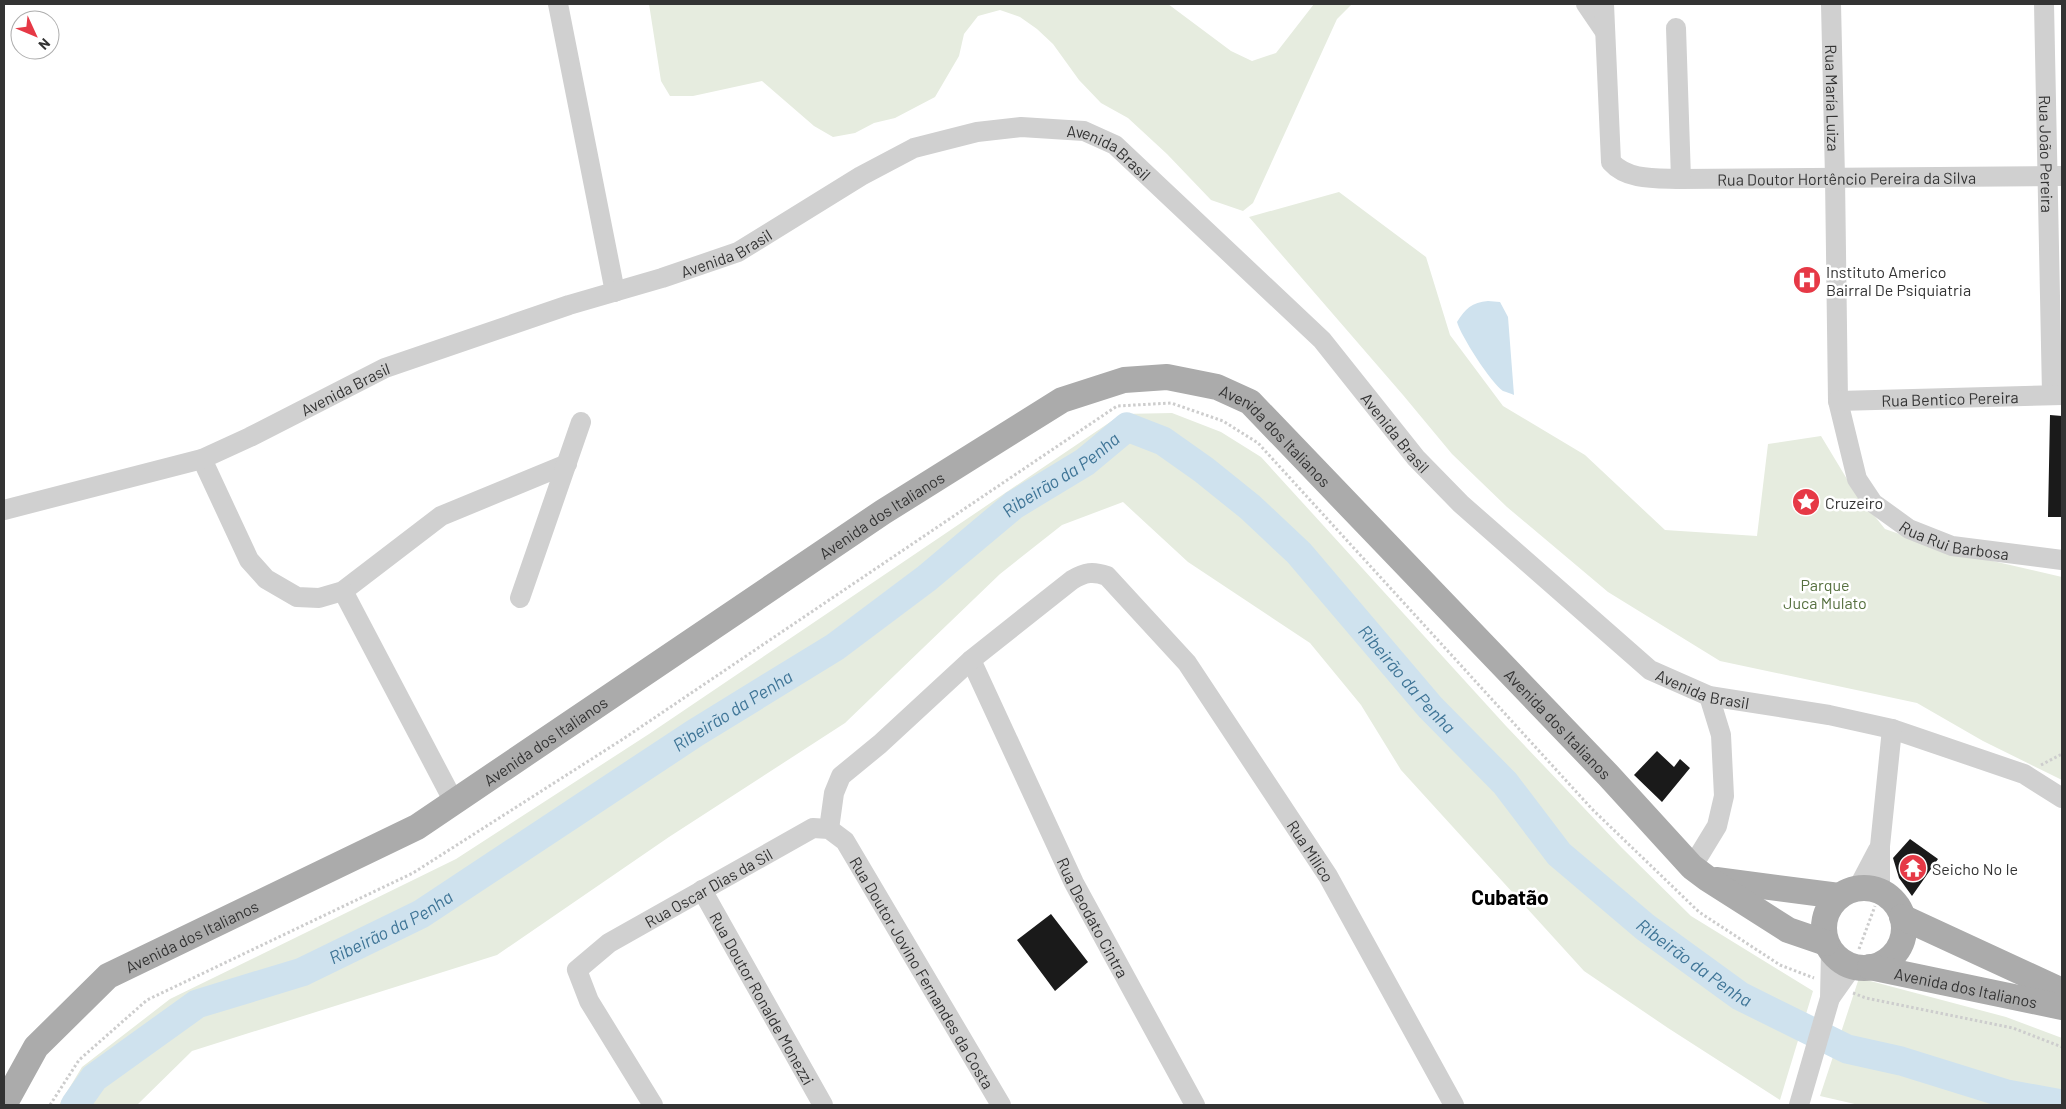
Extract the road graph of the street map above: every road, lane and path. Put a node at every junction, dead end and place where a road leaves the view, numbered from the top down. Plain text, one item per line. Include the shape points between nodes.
1 (558, 4) edge
2 (1586, 4) edge
3 (1604, 4) edge
4 (1831, 4) edge
5 (2044, 4) edge
6 (1676, 28) dead end
7 (1605, 32) junction
8 (2055, 176) edge
9 (1835, 178) junction
10 (1681, 179) junction
11 (615, 292) junction
12 (2057, 395) edge
13 (1838, 401) junction
14 (581, 422) dead end
15 (202, 460) junction
16 (567, 464) junction
17 (4, 510) edge
18 (2062, 560) edge
19 (343, 591) junction
20 (520, 598) dead end
21 (971, 660) junction
22 (1709, 696) junction
23 (1892, 729) junction
24 (2062, 798) edge
25 (454, 802) junction
26 (837, 835) junction
27 (1700, 873) junction
28 (702, 890) junction
29 (1859, 892) junction
30 (1902, 917) junction
31 (1829, 948) junction
32 (1815, 978) dead end
33 (1846, 987) junction
34 (2062, 992) edge
35 (2062, 1007) edge
36 (2062, 1047) edge
37 (1446, 1102) edge
38 (4, 1105) edge
39 (50, 1105) edge
40 (653, 1105) edge
41 (823, 1105) edge
42 (1001, 1105) edge
43 (1195, 1105) edge
44 (1799, 1105) edge

1 - 11 street
2 - 7 street
3 - 7 street
4 - 9 street, Rua María Luiza
5 - 8 street, Rua João Pereira
6 - 10 street
7 - 10 street, Rua Doutor Hortêncio Pereira da Silva via 1612,162 1619,171 1630,176
8 - 9 street, Rua Doutor Hortêncio Pereira da Silva
8 - 12 street, Rua João Pereira
9 - 10 street, Rua Doutor Hortêncio Pereira da Silva
9 - 13 street, Rua María Luiza
11 - 15 street, Avenida Brasil via 385,368
11 - 22 street, Avenida Brasil via 738,252 861,176 914,148 977,132 1021,127 1084,130 1115,145 1322,340 1416,458 1461,504 1650,670
12 - 13 street, Rua Bentico Pereira
13 - 18 street, Rua Rui Barbosa via 1857,479 1873,503 1909,529 1952,546
14 - 16 street
15 - 17 street, Avenida Brasil
15 - 19 street via 249,560 266,578 297,597 319,598
16 - 19 street via 441,516
16 - 20 street
19 - 25 street
21 - 26 street, Rua Milico via 841,776 834,793
21 - 37 street, Rua Milico via 1083,573 1096,572 1107,576 1187,663 1328,876
21 - 43 street, Rua Deodato Cintra via 1074,883
22 - 23 street, Avenida Brasil via 1829,715
22 - 27 street via 1721,735 1724,796
23 - 24 street, Avenida Brasil via 2024,774
23 - 29 street via 1880,846
25 - 27 main road, Avenida dos Italianos via 883,512 1062,400 1124,380 1167,377 1218,387 1250,402
25 - 38 main road, Avenida dos Italianos via 417,827 108,976 36,1047
26 - 28 street, Rua Oscar Dias da Sil via 813,828
26 - 42 street, Rua Doutor Jovino Fernandes da Costa
27 - 29 main road
27 - 31 main road, Avenida dos Italianos via 1788,930
28 - 40 street, Rua Oscar Dias da Sil via 609,943 577,970 588,1001
28 - 41 street, Rua Doutor Ronalde Monezzi
29 - 30 main road via 1890,897
29 - 31 main road via 1830,906 1823,930
29 - 33 path
30 - 33 main road via 1904,930 1897,949
30 - 34 main road, Avenida dos Italianos
31 - 33 main road, Avenida dos Italianos
31 - 33 street
32 - 39 path via 1780,965 1699,912 1592,809 1258,443 1223,422 1171,403 1117,406 623,739 413,873 147,1000 78,1060
33 - 35 main road, Avenida dos Italianos
33 - 36 path via 1866,998 2013,1028
33 - 44 street via 1812,1064

